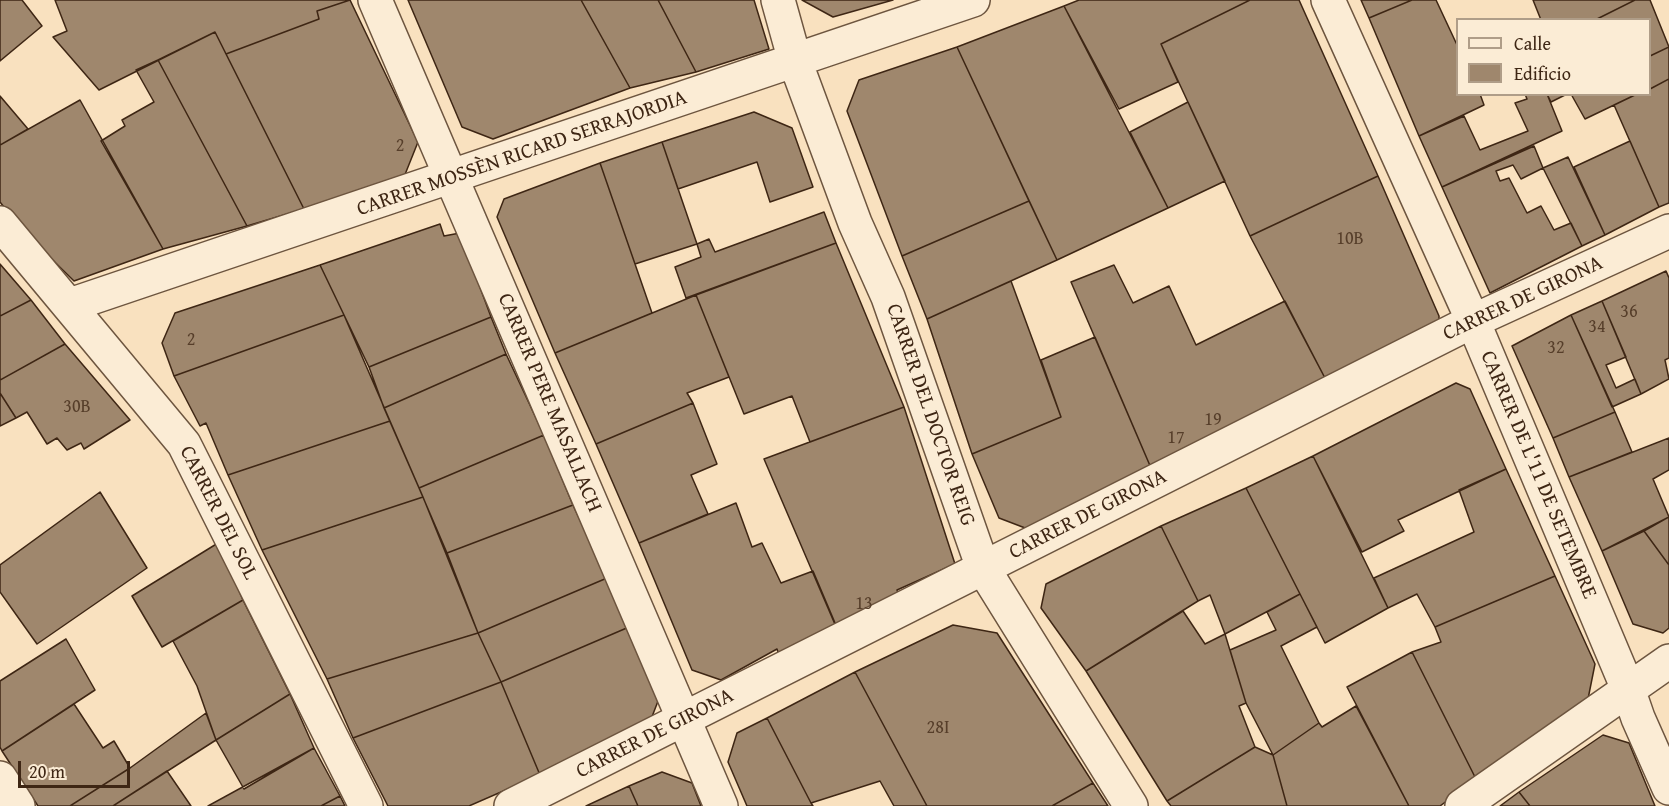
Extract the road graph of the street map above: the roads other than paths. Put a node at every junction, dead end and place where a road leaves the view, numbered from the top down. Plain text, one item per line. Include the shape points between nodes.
1 (375, 0) edge
2 (778, 0) edge
3 (973, 0) edge
4 (1328, 0) edge
5 (795, 61) junction
6 (452, 178) junction
7 (0, 222) edge
8 (1669, 231) edge
9 (70, 305) junction
10 (1473, 321) junction
11 (983, 567) junction
12 (1669, 661) edge
13 (1628, 689) junction
14 (685, 720) junction
15 (0, 778) edge
16 (1669, 788) edge
17 (18, 806) edge
18 (366, 806) edge
19 (511, 806) edge
20 (721, 806) edge
21 (1131, 806) edge
22 (1461, 806) edge

1 - 6 street, CARRER PERE MASALLACH
2 - 5 street, CARRER DEL DOCTOR REIG
3 - 5 street, CARRER MOSSÈN RICARD SERRAJORDIA
4 - 10 street, CARRER DE L'11 DE SETEMBRE
5 - 6 street, CARRER MOSSÈN RICARD SERRAJORDIA
5 - 11 street, CARRER DEL DOCTOR REIG via 855,223 888,297
6 - 9 street, CARRER MOSSÈN RICARD SERRAJORDIA
6 - 14 street, CARRER PERE MASALLACH
7 - 9 street, CARRER DEL SOL
8 - 10 street, CARRER DE GIRONA
9 - 18 street, CARRER DEL SOL via 184,444
10 - 11 street, CARRER DE GIRONA
10 - 13 street, CARRER DE L'11 DE SETEMBRE
11 - 14 street, CARRER DE GIRONA
11 - 21 street, CARRER DEL DOCTOR REIG
12 - 13 street
13 - 16 street, CARRER DE L'11 DE SETEMBRE
13 - 22 street
14 - 19 street, CARRER DE GIRONA
14 - 20 street, CARRER PERE MASALLACH
15 - 17 street

